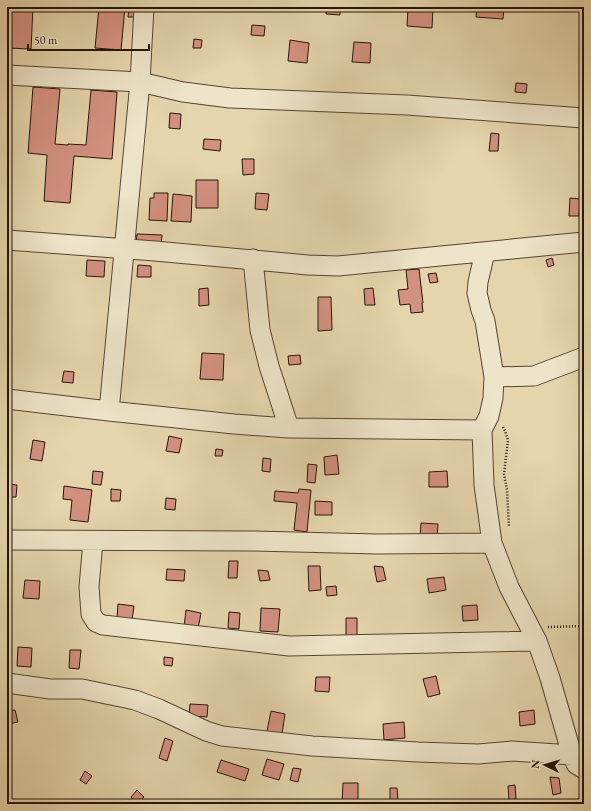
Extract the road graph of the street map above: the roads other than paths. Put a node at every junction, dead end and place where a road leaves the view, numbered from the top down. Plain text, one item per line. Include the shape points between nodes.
1 (144, 7) edge
2 (7, 75) edge
3 (140, 82) junction
4 (584, 118) edge
5 (7, 240) edge
6 (584, 242) edge
7 (125, 248) junction
8 (485, 252) junction
9 (253, 259) junction
10 (584, 357) edge
11 (494, 377) junction
12 (7, 399) edge
13 (109, 411) junction
14 (485, 423) junction
15 (289, 428) junction
16 (7, 540) edge
17 (93, 540) junction
18 (492, 543) junction
19 (540, 634) junction
20 (7, 683) edge
21 (572, 755) junction
22 (584, 769) edge

1 - 3 street
2 - 3 street
3 - 4 street via 183,92 230,98 407,105
3 - 7 street
5 - 7 street
6 - 8 street
7 - 9 street
7 - 13 street
8 - 9 street via 338,266
8 - 11 street via 477,293 485,320
9 - 15 street via 260,330
10 - 11 street via 534,376
11 - 14 street via 493,398
12 - 13 street
13 - 15 street
14 - 15 street
14 - 18 street via 484,485
16 - 17 street
17 - 18 street
17 - 19 street via 89,587 91,614 96,622 103,625 289,646
18 - 19 street via 509,587
19 - 21 street
20 - 21 street via 50,689 82,689 135,700 222,736 312,746 418,752 478,754 512,751
21 - 22 street via 576,764

